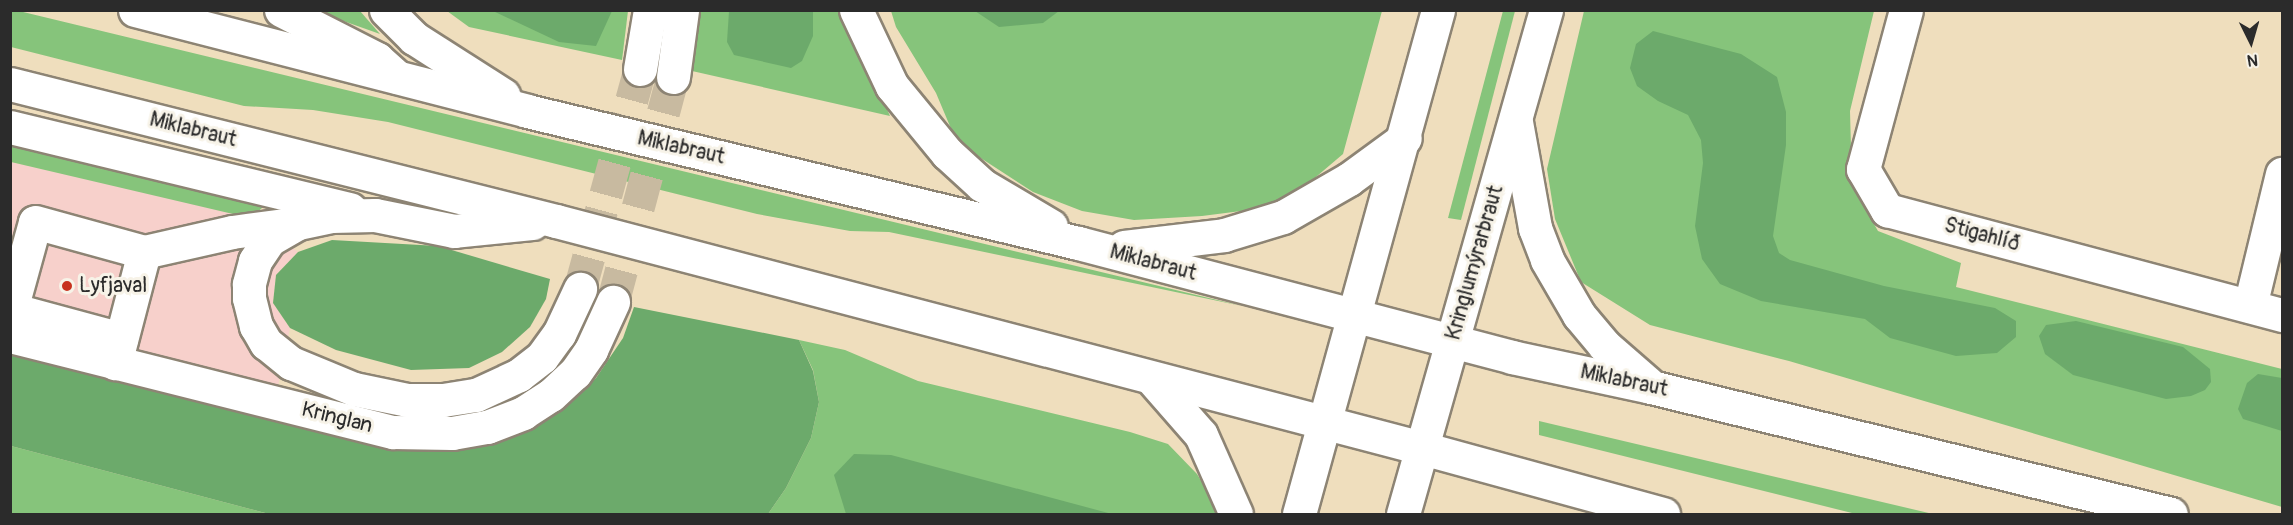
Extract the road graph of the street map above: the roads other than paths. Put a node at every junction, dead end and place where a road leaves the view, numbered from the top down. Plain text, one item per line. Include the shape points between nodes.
1 (135, 10) edge
2 (281, 10) edge
3 (386, 10) edge
4 (650, 10) edge
5 (682, 10) edge
6 (856, 10) edge
7 (1438, 10) edge
8 (1546, 10) edge
9 (1906, 10) edge
10 (640, 69) tunnel mouth
11 (673, 77) tunnel mouth
12 (399, 78) junction
13 (10, 84) edge
14 (527, 111) junction
15 (1516, 122) junction
16 (10, 127) edge
17 (1405, 138) junction
18 (2283, 174) edge
19 (375, 215) junction
20 (556, 221) junction
21 (298, 223) junction
22 (1090, 246) junction
23 (144, 252) junction
24 (580, 289) tunnel mouth
25 (613, 302) tunnel mouth
26 (2250, 306) junction
27 (2283, 315) edge
28 (1356, 316) junction
29 (11, 317) edge
30 (1453, 341) junction
31 (118, 351) junction
32 (1152, 379) junction
33 (1651, 387) junction
34 (1326, 424) junction
35 (1422, 448) junction
36 (1236, 514) edge
37 (1299, 514) edge
38 (1403, 514) edge
39 (1650, 514) edge
40 (2171, 514) edge

1 - 12 main road, Miklabraut
2 - 12 main road via 377,59
3 - 14 main road via 414,38
4 - 10 main road
5 - 11 main road
6 - 22 main road via 892,86 947,153 982,184
7 - 17 main road
8 - 15 main road, Kringlumýrarbraut
9 - 26 main road, Stigahlíð via 1863,170 1887,210
12 - 14 main road, Miklabraut
13 - 20 main road, Miklabraut
14 - 22 main road, Miklabraut
15 - 30 main road, Kringlumýrarbraut
15 - 33 main road via 1535,228 1546,260 1579,315 1604,345
16 - 19 main road
17 - 22 main road via 1316,200 1264,224 1179,242
17 - 28 main road
18 - 26 main road
19 - 20 main road via 454,231
19 - 21 main road, Kringlan via 331,216
20 - 32 main road, Miklabraut
21 - 23 main road via 232,232
21 - 24 main road, Kringlan via 269,240 255,261 249,298 256,326 266,343 291,363 354,389 407,400 476,395 519,375 542,357 559,334
22 - 28 main road, Miklabraut
23 - 29 main road via 35,222
23 - 31 main road
25 - 31 main road, Kringlan via 591,350 575,373 551,395 523,413 487,427 452,433 393,432
26 - 27 main road, Stigahlíð
28 - 30 main road, Miklabraut
28 - 34 main road
29 - 31 main road, Kringlan
30 - 33 main road, Miklabraut
30 - 35 main road, Kringlumýrarbraut
32 - 34 main road, Miklabraut
32 - 36 main road via 1201,435
33 - 40 main road, Miklabraut
34 - 35 main road, Miklabraut
34 - 37 main road
35 - 38 main road, Kringlumýrarbraut
35 - 39 main road, Miklabraut

